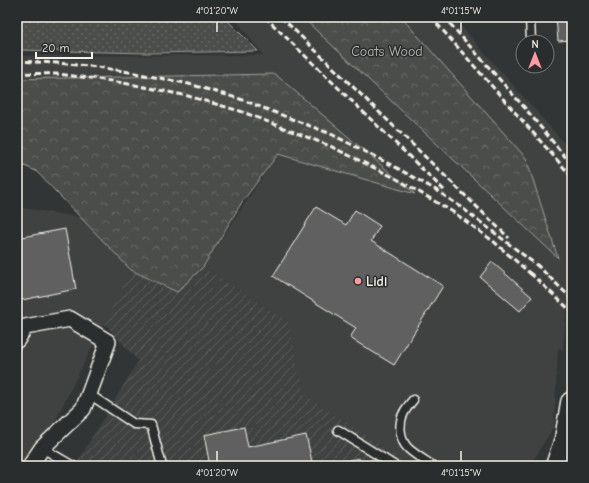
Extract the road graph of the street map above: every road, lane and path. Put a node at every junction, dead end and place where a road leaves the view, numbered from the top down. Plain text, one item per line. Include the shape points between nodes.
1 (530, 17) edge
2 (531, 34) edge
3 (17, 340) edge
4 (89, 394) junction
5 (413, 400) dead end
6 (572, 403) edge
7 (338, 430) dead end
8 (42, 448) junction
9 (30, 466) edge
10 (73, 466) edge
11 (162, 466) edge
12 (395, 466) edge
13 (433, 466) edge
14 (557, 466) edge

1 - 2 lane
3 - 4 street via 25,327 70,319 108,342
4 - 8 street via 83,409
4 - 11 lane via 134,424 151,425
5 - 13 lane via 400,421 402,442 409,450
6 - 14 main road via 566,439
7 - 12 lane
8 - 9 street
8 - 10 lane

